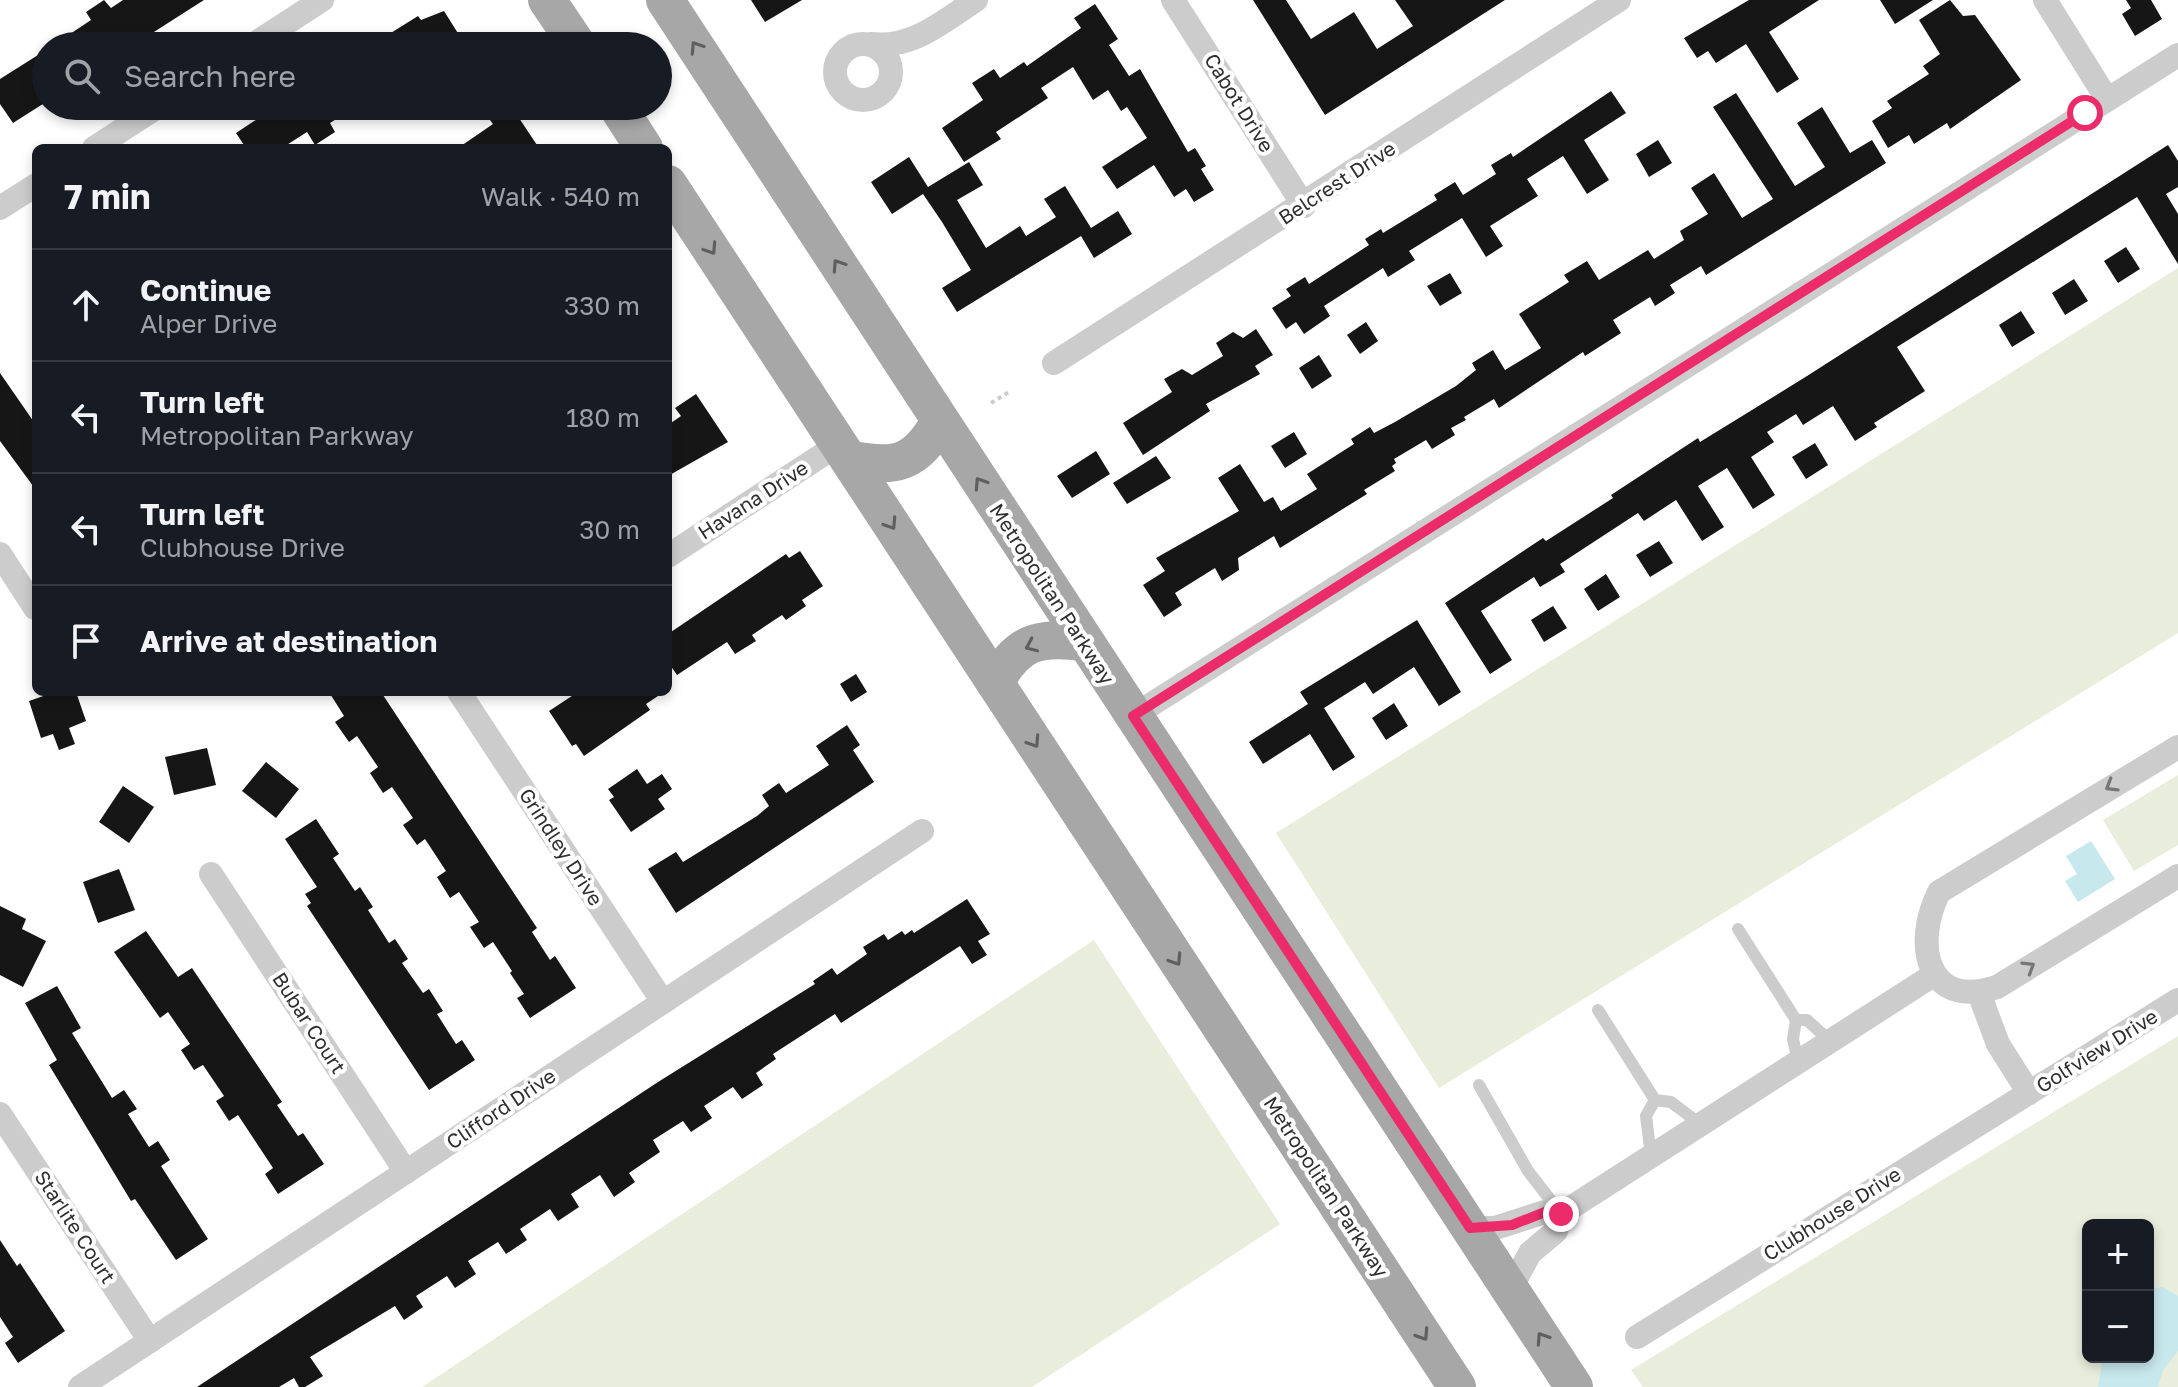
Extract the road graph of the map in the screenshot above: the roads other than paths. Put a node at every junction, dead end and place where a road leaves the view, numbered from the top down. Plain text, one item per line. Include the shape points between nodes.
1 (322, 0) edge
2 (547, 0) edge
3 (665, 0) edge
4 (976, 0) edge
5 (1173, 0) edge
6 (1619, 0) edge
7 (2045, 0) edge
8 (273, 32) edge
9 (569, 32) edge
10 (908, 43) junction
11 (871, 44) junction
12 (2178, 55) edge
13 (891, 75) junction
14 (2107, 99) junction
15 (138, 120) edge
16 (626, 120) edge
17 (102, 144) edge
18 (641, 144) edge
19 (32, 188) edge
20 (672, 190) edge
21 (1304, 206) junction
22 (0, 208) edge
23 (1054, 363) dead end
24 (940, 421) junction
25 (844, 452) junction
26 (0, 554) edge
27 (672, 554) edge
28 (32, 603) edge
29 (1083, 642) junction
30 (995, 683) junction
31 (463, 696) edge
32 (1133, 716) junction
33 (2178, 747) edge
34 (922, 831) dead end
35 (211, 874) dead end
36 (2178, 876) edge
37 (1738, 929) dead end
38 (1935, 974) junction
39 (1979, 993) junction
40 (2178, 1000) edge
41 (663, 1002) junction
42 (1598, 1010) dead end
43 (1796, 1020) junction
44 (1830, 1041) junction
45 (1798, 1062) junction
46 (1479, 1085) dead end
47 (2029, 1093) junction
48 (1655, 1100) junction
49 (0, 1114) edge
50 (1700, 1124) junction
51 (1651, 1156) junction
52 (406, 1172) junction
53 (1561, 1214) junction
54 (1470, 1228) junction
55 (1510, 1290) junction
56 (1637, 1337) dead end
57 (150, 1341) junction
58 (80, 1387) edge
59 (1457, 1387) edge
60 (1574, 1387) edge

1 - 8 street
2 - 9 main road
24 -> 3 main road, Metropolitan Parkway
4 - 10 street
5 - 21 street, Cabot Drive
6 - 21 street, Belcrest Drive
7 - 14 street
10 - 11 street
10 - 13 street
11 - 13 street via 886,56
11 - 13 street via 843,51 834,69 839,88 855,99 874,98
12 - 14 street
14 - 32 street
15 - 17 street
16 - 18 main road
19 - 22 street
20 -> 25 main road, Metropolitan Parkway
21 - 23 street, Belcrest Drive
24 - 25 main road via 912,457 883,464
29 -> 24 main road, Metropolitan Parkway
25 - 27 street, Havana Drive
25 -> 30 main road, Metropolitan Parkway
26 - 28 street
29 -> 30 main road via 1055,638 1023,648
29 - 32 main road, Metropolitan Parkway
30 -> 59 main road, Metropolitan Parkway
31 - 41 street, Grindley Drive
32 - 54 main road, Metropolitan Parkway
33 -> 38 street via 1939,892 1927,915 1924,949
34 - 41 street, Clifford Drive
35 - 52 street, Bubar Court
39 -> 36 street
37 - 43 lane
38 - 39 street via 1952,987
38 - 44 street
39 - 47 street, Golfview Drive via 1998,1044
40 - 47 street, Golfview Drive
41 - 52 street, Clifford Drive
42 - 48 lane
43 - 44 lane via 1807,1020
43 - 45 lane
44 - 45 street
45 - 50 street
46 - 53 lane via 1528,1171
47 - 56 street, Clubhouse Drive
48 - 50 lane via 1671,1102
48 - 51 lane via 1646,1116
49 - 57 street, Starlite Court
50 - 51 street
51 - 53 street
52 - 57 street, Clifford Drive
53 - 54 street via 1545,1212 1512,1225
53 - 55 street via 1556,1231 1530,1253
54 - 55 main road, Metropolitan Parkway
60 -> 55 main road, Metropolitan Parkway
57 - 58 street, Clifford Drive

